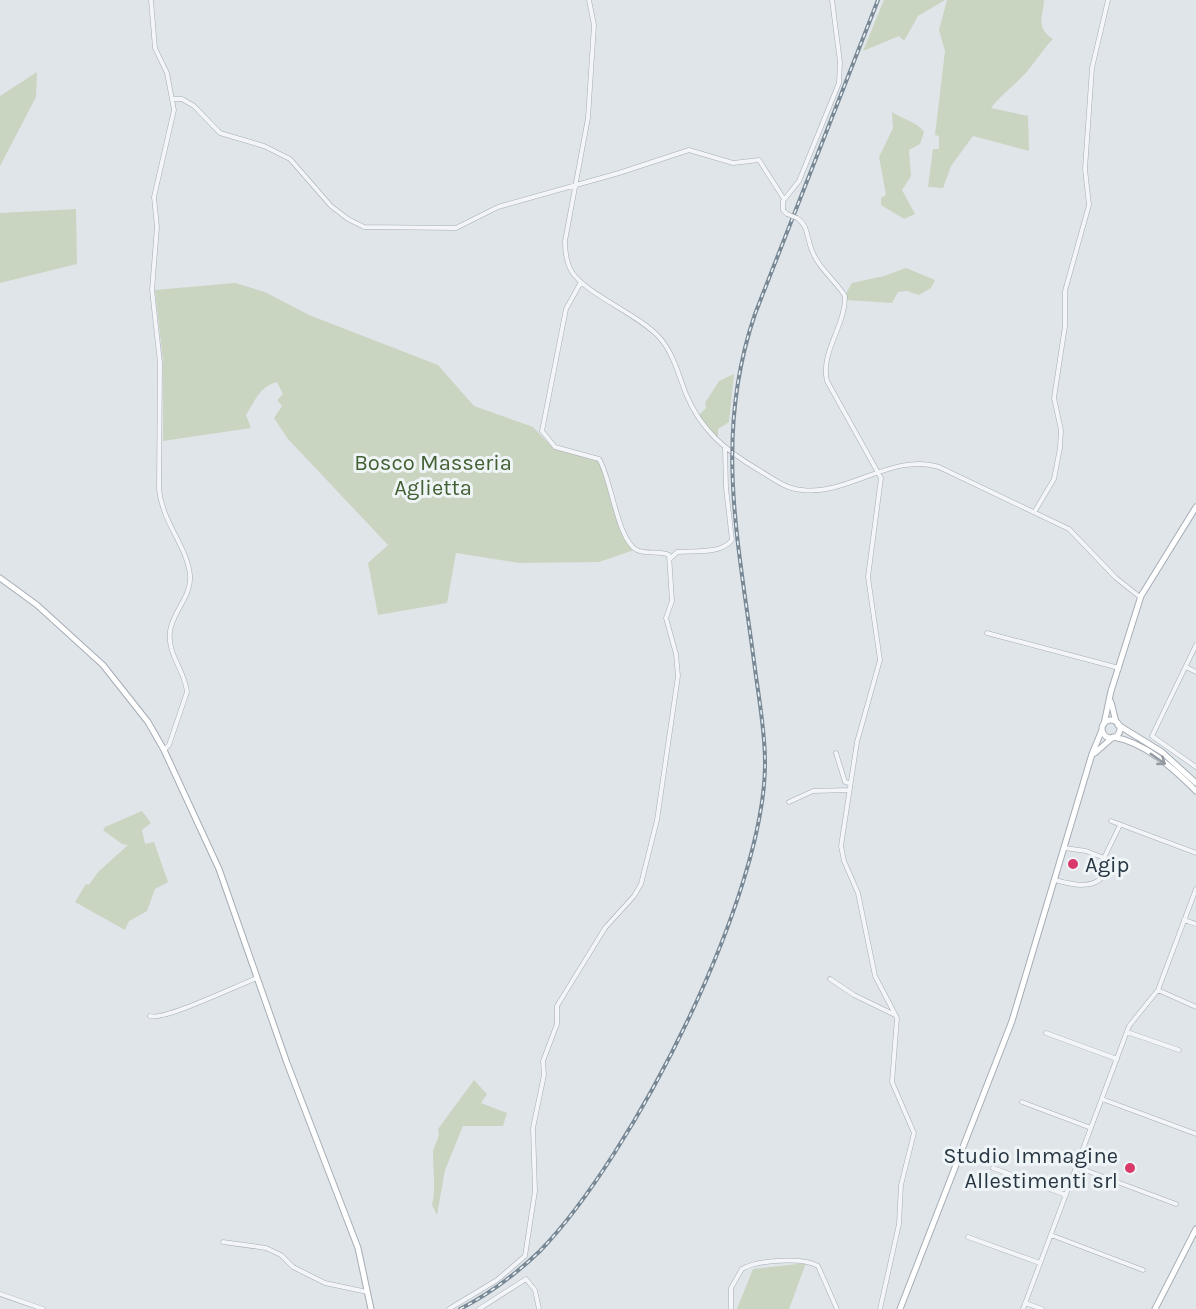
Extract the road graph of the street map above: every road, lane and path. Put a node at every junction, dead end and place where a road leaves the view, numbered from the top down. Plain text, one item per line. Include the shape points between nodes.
1 (151, 0) edge
2 (589, 0) edge
3 (832, 0) edge
4 (1108, 0) edge
5 (173, 99) junction
6 (576, 185) junction
7 (784, 199) junction
8 (581, 282) junction
9 (725, 448) junction
10 (880, 474) junction
11 (1196, 507) edge
12 (1035, 511) junction
13 (671, 558) junction
14 (0, 578) edge
15 (1141, 598) junction
16 (987, 633) dead end
17 (1196, 645) edge
18 (1186, 666) junction
19 (1119, 669) junction
20 (1196, 672) edge
21 (1118, 724) junction
22 (1103, 727) junction
23 (1113, 738) junction
24 (164, 750) junction
25 (836, 753) dead end
26 (1196, 767) edge
27 (1087, 774) junction
28 (849, 783) junction
29 (1196, 783) edge
30 (849, 790) junction
31 (1196, 791) edge
32 (789, 802) dead end
33 (1111, 821) dead end
34 (1120, 825) junction
35 (1065, 848) junction
36 (1196, 853) edge
37 (1104, 858) junction
38 (1055, 880) junction
39 (1196, 890) edge
40 (1184, 920) junction
41 (1196, 924) edge
42 (257, 978) junction
43 (830, 979) dead end
44 (1158, 990) junction
45 (1196, 1007) edge
46 (896, 1015) junction
47 (150, 1016) dead end
48 (1127, 1032) junction
49 (1046, 1033) dead end
50 (1179, 1050) dead end
51 (1117, 1059) junction
52 (1102, 1099) junction
53 (1022, 1102) dead end
54 (1091, 1128) junction
55 (1196, 1134) edge
56 (1077, 1167) junction
57 (993, 1168) dead end
58 (1066, 1195) junction
59 (1176, 1204) dead end
60 (1196, 1229) edge
61 (1051, 1235) junction
62 (968, 1236) dead end
63 (223, 1242) dead end
64 (1040, 1263) junction
65 (1143, 1270) dead end
66 (368, 1292) junction
67 (0, 1294) edge
68 (1025, 1303) junction
69 (43, 1309) edge
70 (371, 1309) edge
71 (449, 1309) edge
72 (479, 1309) edge
73 (539, 1309) edge
74 (731, 1309) edge
75 (837, 1309) edge
76 (880, 1309) edge
77 (902, 1309) edge
78 (1023, 1309) edge
79 (1042, 1309) edge
80 (1155, 1309) edge

1 - 5 street via 155,48
2 - 6 street via 594,25 590,93
3 - 7 street via 839,83 799,182
4 - 12 street via 1092,69 1085,169 1089,206 1065,291 1065,326 1054,398 1061,430 1060,448 1054,478
5 - 6 street via 194,106 220,133 264,146 290,159 331,206 364,227 456,228 492,209
5 - 24 street via 174,117 154,197 157,227 152,294 160,363 159,489 162,509 185,558 190,580 171,626 170,645 187,694
6 - 7 street via 689,150 733,163 759,160
6 - 8 street via 565,249 571,271
7 - 10 street, bridge via 783,210 804,226 819,263 845,296 839,328 825,364 827,381
8 - 9 street via 661,339 693,408 708,432
8 - 13 street via 566,309 542,430 555,447 599,459 630,544 640,551 667,553
9 - 10 street via 780,483 801,490 821,490
9 - 13 street via 732,540 705,551 677,552
10 - 12 street via 925,463
10 - 28 street via 868,577 880,660
11 - 15 main road
12 - 15 street via 1076,534 1116,578
13 - 71 street via 672,601 666,618 677,659 678,687 644,878 634,896 605,928 557,1006 557,1024 543,1061 544,1075 533,1128 535,1191 525,1256 497,1280
14 - 24 main road via 103,665 148,722
15 - 19 main road
16 - 19 street
17 - 18 street
18 - 20 street
18 - 26 street via 1152,736
19 - 21 main road via 1111,704
19 - 22 main road
21 - 22 main road via 1109,721
21 - 23 main road via 1119,732
21 - 29 main road via 1162,752
22 - 23 main road via 1104,735
22 - 27 main road
23 - 27 main road via 1096,750
23 -> 31 main road via 1130,741 1153,755
24 - 42 main road via 217,863
25 - 28 street via 845,782
27 - 35 main road
28 - 30 street
30 - 32 street via 813,791
30 - 46 street via 842,855 858,893 875,976
33 - 34 street
34 - 36 street
34 - 37 street
35 - 37 street
35 - 38 main road
37 - 38 street via 1106,874 1088,885
38 - 77 main road via 1012,1021
39 - 40 street
40 - 41 street
40 - 44 street
42 - 47 street via 185,1008
42 - 66 main road via 361,1257
43 - 46 street
44 - 45 street
44 - 48 street
46 - 76 street via 891,1082 911,1122 914,1137 903,1177 899,1224
48 - 50 street
48 - 51 street
49 - 51 street
51 - 52 street
52 - 54 street
52 - 55 street
53 - 54 street
54 - 56 street
56 - 58 street
56 - 59 street
57 - 58 street
58 - 61 street
60 - 80 main road
61 - 64 street
61 - 65 street
62 - 64 street
63 - 66 street via 266,1248 325,1283
64 - 68 street
66 - 70 main road
67 - 69 street
68 - 78 street
68 - 79 street
72 - 73 street via 526,1280 535,1290
74 - 75 street via 731,1288 742,1269 798,1261 818,1266

